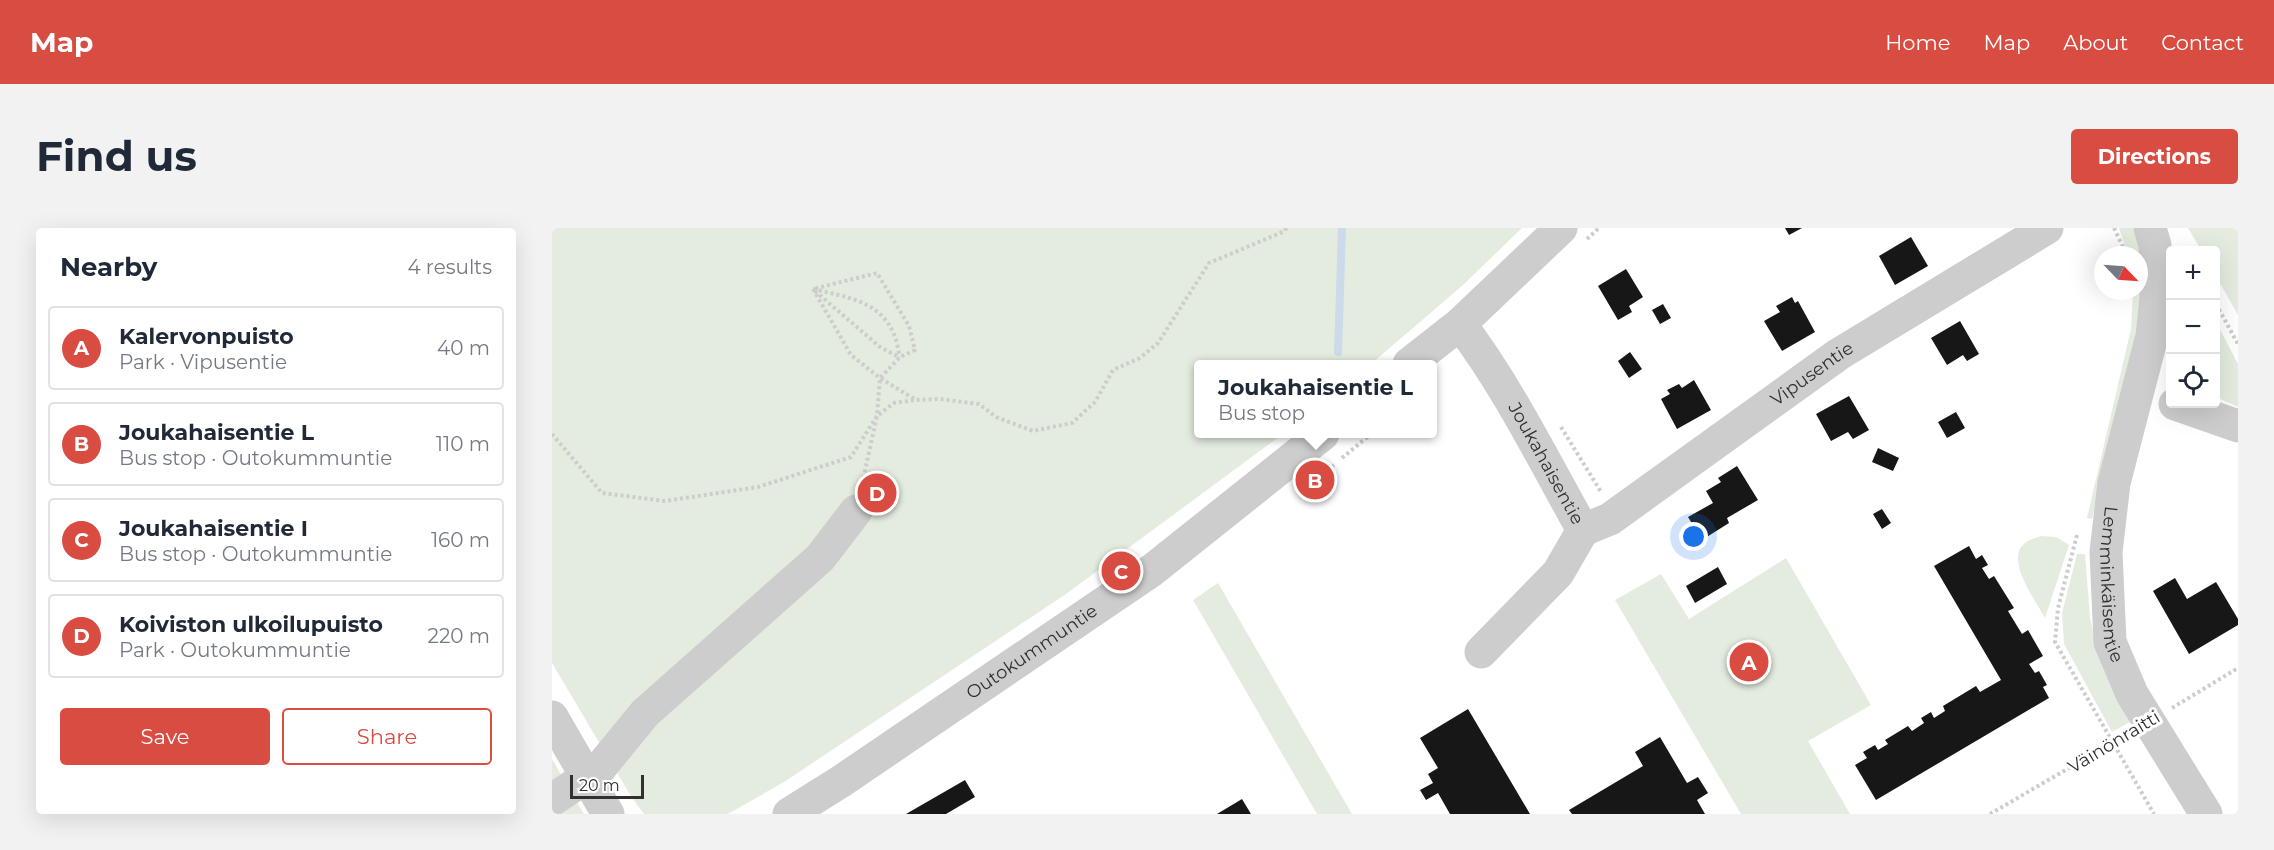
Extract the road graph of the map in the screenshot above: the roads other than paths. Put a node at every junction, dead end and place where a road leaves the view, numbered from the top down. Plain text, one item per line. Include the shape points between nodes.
1 (1561, 228) edge
2 (2047, 228) edge
3 (2150, 228) edge
4 (1460, 324) junction
5 (1414, 360) edge
6 (2139, 390) junction
7 (2166, 400) edge
8 (2186, 408) edge
9 (2238, 426) edge
10 (1318, 438) edge
11 (856, 511) road end
12 (1582, 530) junction
13 (1481, 652) dead end
14 (552, 717) edge
15 (586, 776) junction
16 (552, 800) edge
17 (608, 814) edge
18 (789, 814) edge
19 (2206, 814) edge

1 - 4 street
2 - 12 street, Vipusentie via 1839,354 1610,519
3 - 6 street, Lemminkäisentie via 2155,245 2156,298
4 - 5 street
4 - 12 street, Joukahaisentie via 1509,399
6 - 7 street
6 - 19 street, Lemminkäisentie via 2114,483 2106,552 2110,642 2132,694
8 - 9 street
10 - 18 street, Outokummuntie via 1151,572
11 - 15 street via 820,558 645,713 600,768
12 - 13 street, Joukahaisentie via 1558,573
14 - 15 street
15 - 16 street
15 - 17 street

